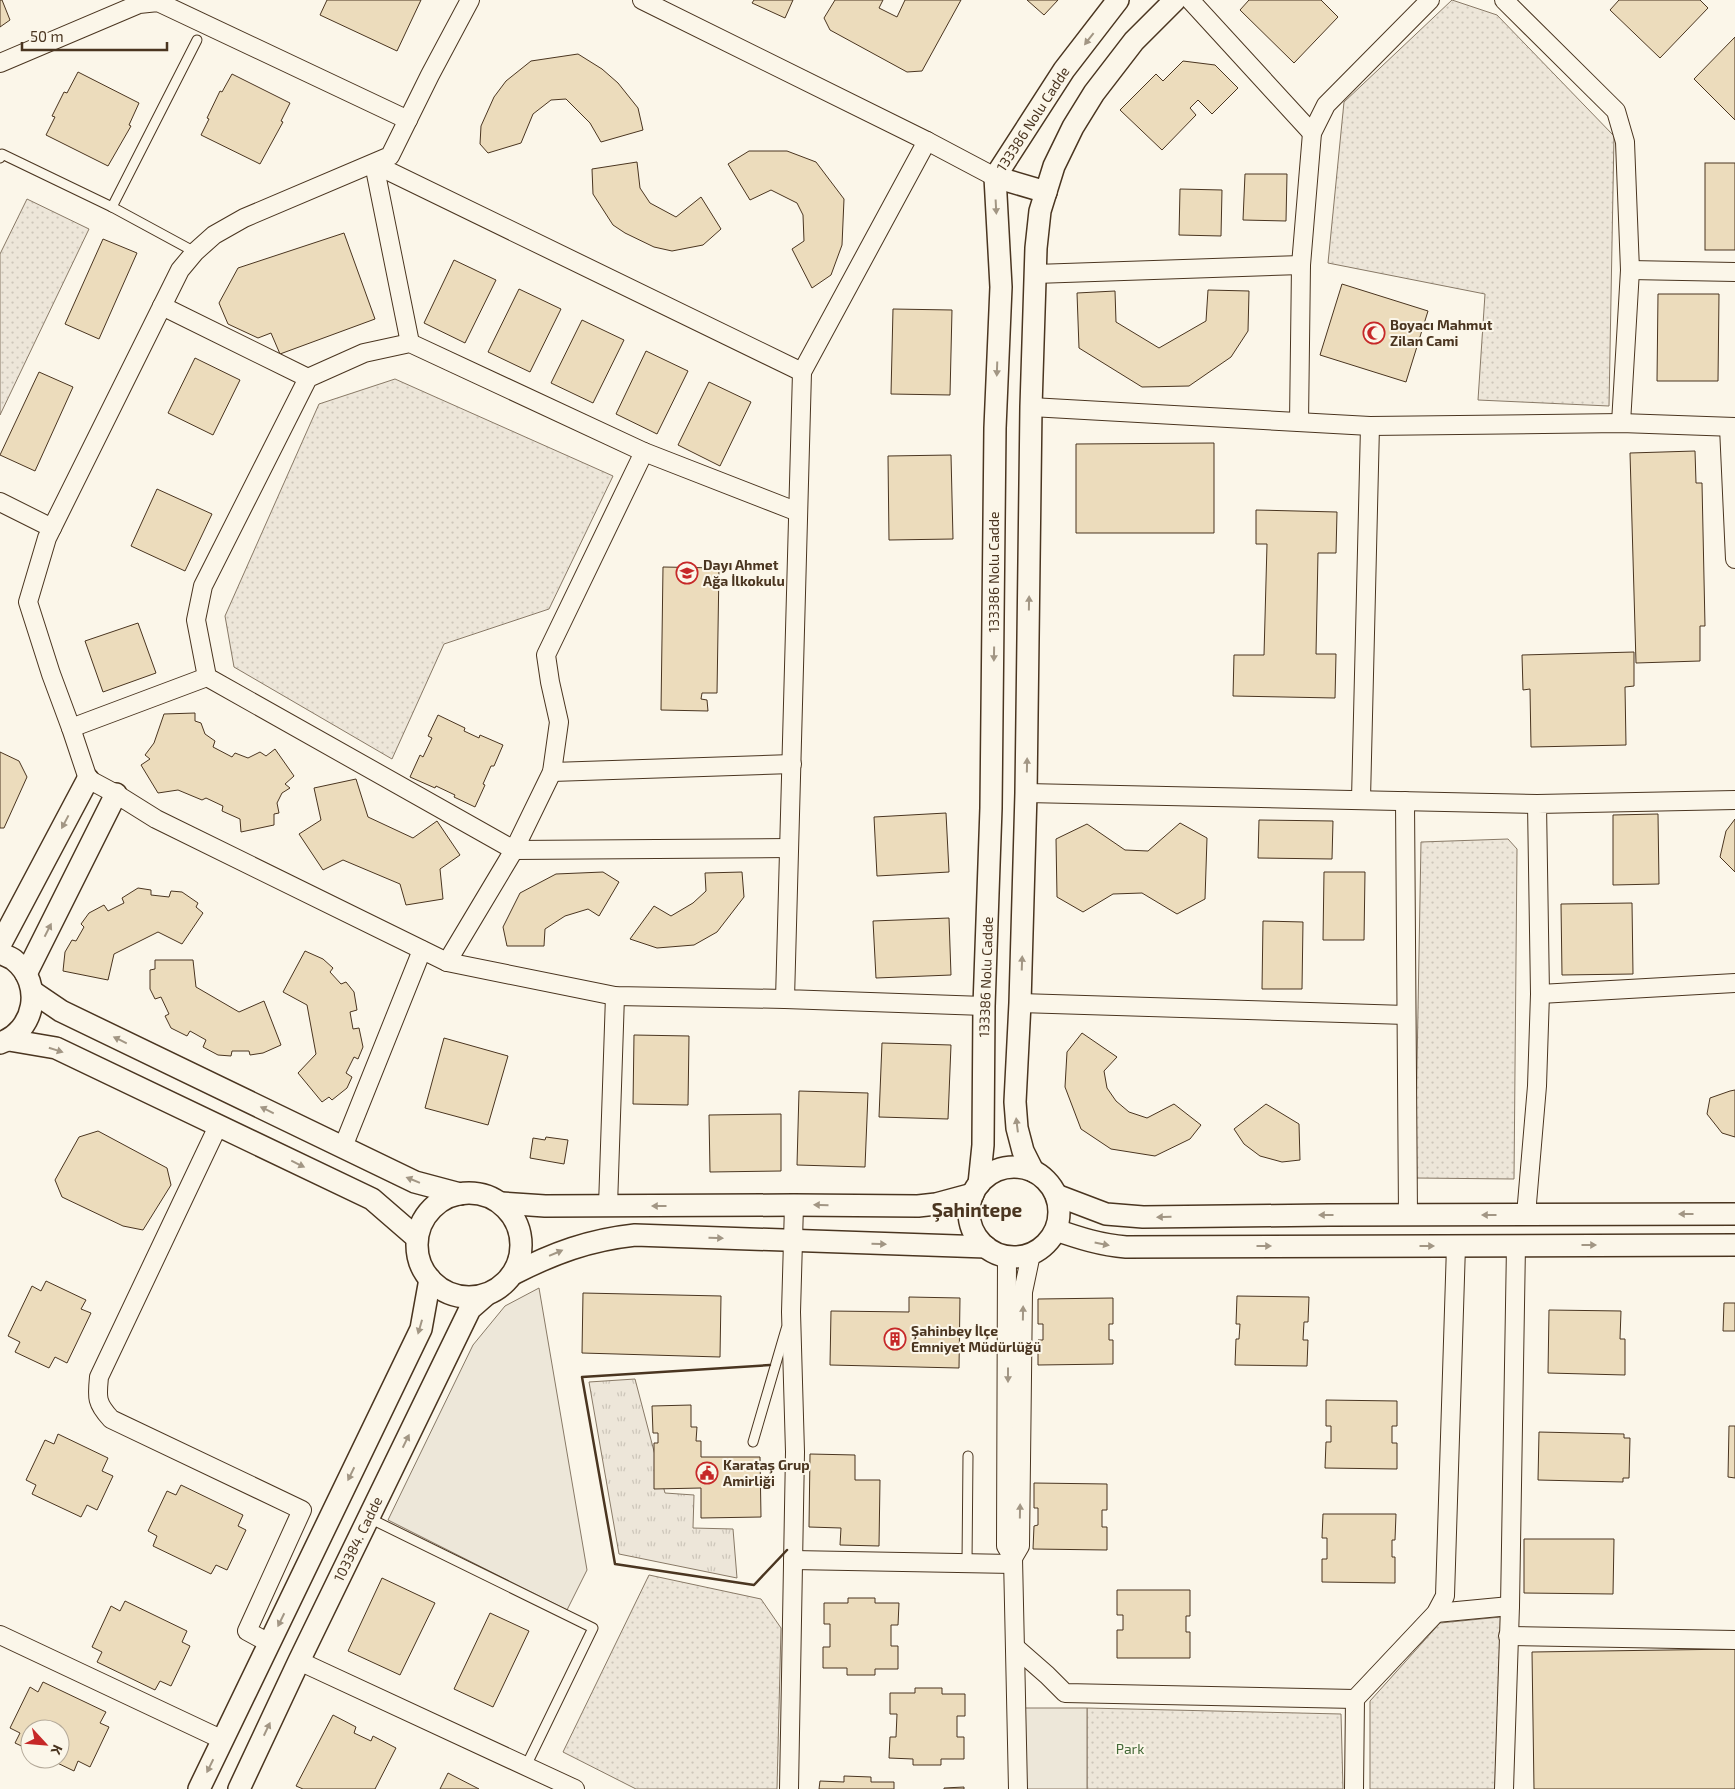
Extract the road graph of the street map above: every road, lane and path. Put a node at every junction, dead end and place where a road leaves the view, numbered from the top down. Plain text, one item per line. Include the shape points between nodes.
1 (470, 0) edge
2 (642, 0) edge
3 (1118, 0) edge
4 (1175, 0) edge
5 (1190, 0) edge
6 (1430, 0) edge
7 (1504, 0) edge
8 (197, 40) dead end
9 (0, 63) edge
10 (408, 120) junction
11 (1312, 133) junction
12 (927, 141) junction
13 (0, 158) edge
14 (374, 164) junction
15 (994, 177) junction
16 (1046, 192) junction
17 (112, 207) junction
18 (195, 252) junction
19 (1301, 265) junction
20 (1630, 270) junction
21 (1735, 272) edge
22 (1035, 274) junction
23 (162, 306) junction
24 (410, 343) junction
25 (802, 372) junction
26 (308, 378) junction
27 (1031, 407) junction
28 (1299, 422) junction
29 (1621, 423) junction
30 (1370, 426) junction
31 (1732, 427) edge
32 (644, 452) junction
33 (0, 502) edge
34 (798, 512) junction
35 (52, 528) junction
36 (1735, 559) edge
37 (207, 677) junction
38 (71, 728) junction
39 (792, 764) junction
40 (552, 772) junction
41 (88, 779) junction
42 (1026, 793) junction
43 (116, 794) junction
44 (1361, 800) junction
45 (1735, 800) edge
46 (1405, 801) junction
47 (1537, 804) junction
48 (790, 848) junction
49 (514, 850) junction
50 (0, 945) edge
51 (422, 950) junction
52 (0, 953) edge
53 (447, 962) junction
54 (29, 983) junction
55 (1735, 983) edge
56 (1540, 994) junction
57 (615, 996) junction
58 (786, 999) junction
59 (1020, 1003) junction
60 (984, 1006) junction
61 (1406, 1015) junction
62 (4, 1042) edge
63 (218, 1126) junction
64 (343, 1147) junction
65 (1032, 1170) junction
66 (976, 1189) junction
67 (460, 1194) junction
68 (1056, 1195) junction
69 (501, 1204) junction
70 (794, 1205) junction
71 (608, 1206) junction
72 (1735, 1214) edge
73 (1408, 1215) junction
74 (1526, 1215) junction
75 (1056, 1230) junction
76 (417, 1238) junction
77 (792, 1241) junction
78 (1516, 1245) junction
79 (1735, 1245) edge
80 (1456, 1246) junction
81 (986, 1247) junction
82 (1031, 1254) junction
83 (1008, 1256) junction
84 (512, 1274) junction
85 (430, 1279) junction
86 (486, 1294) junction
87 (791, 1312) junction
88 (753, 1442) dead end
89 (968, 1456) dead end
90 (368, 1518) junction
91 (793, 1560) junction
92 (1013, 1561) junction
93 (967, 1563) junction
94 (1510, 1606) junction
95 (1436, 1613) junction
96 (0, 1635) edge
97 (1508, 1636) junction
98 (1735, 1640) edge
99 (270, 1643) junction
100 (1015, 1647) junction
101 (299, 1661) junction
102 (1355, 1699) junction
103 (223, 1740) junction
104 (526, 1766) junction
105 (199, 1789) edge
106 (240, 1789) edge
107 (575, 1789) edge
108 (789, 1789) edge
109 (1018, 1789) edge
110 (1354, 1789) edge
111 (1504, 1789) edge

1 - 10 street
2 - 12 street
3 -> 15 street, 133386 Nolu Cadde via 1064,70
4 - 16 street via 1134,41 1094,93 1054,166
5 - 11 street
6 - 11 street via 1326,105
7 - 20 street via 1616,111 1625,142
8 - 17 lane
9 - 10 street via 139,4 158,2
10 - 14 street via 390,156
11 - 19 street
12 - 15 street
12 - 25 street
13 - 17 lane via 2,154
14 - 18 street via 244,218 214,235
14 - 24 street
14 - 25 street
15 - 16 street
15 -> 60 street, 133386 Nolu Cadde via 1001,287 995,428 992,808
16 - 22 street via 1040,211
17 - 18 lane
18 - 23 street via 180,270
19 - 22 street
19 - 28 street
20 - 21 street
20 - 29 street
22 - 27 street
23 - 26 street
23 - 35 street
24 - 26 street via 364,353
24 - 32 street
25 - 34 street
26 - 37 street via 203,586 196,620
27 - 28 street
42 -> 27 street
28 - 30 street
29 - 30 street
29 - 31 street
30 - 44 street
31 - 36 street
32 - 34 street
32 - 40 street via 546,655 559,722
33 - 35 street
34 - 39 street
35 - 38 street via 28,602
37 - 38 street
37 - 49 street
38 - 41 street
39 - 40 street
39 - 48 street
40 - 49 street
41 - 43 street
41 -> 50 street
42 - 44 street
59 -> 42 street
43 - 51 street via 156,820
54 -> 43 street
44 - 46 street
45 - 47 street
46 - 47 street
46 - 61 street
47 - 56 street
48 - 49 street
48 - 58 street
49 - 53 street
51 - 53 street
51 - 64 street
52 - 54 street via 14,959
53 - 57 street
54 - 62 street via 32,1011 23,1028
64 -> 54 street via 61,1011
55 - 56 street
56 - 74 street via 1537,1086
57 - 58 street
57 - 71 street
58 - 60 street
59 - 61 street
65 -> 59 street via 1016,1128
60 - 66 street, 133386 Nolu Cadde via 982,1145
61 - 73 street
62 -> 63 street via 56,1048
63 -> 76 street via 372,1199
63 - 99 street via 100,1377 97,1397 111,1419 302,1510 247,1630
67 -> 64 street via 415,1182
65 - 66 street via 1010,1167 993,1173
65 - 68 street via 1050,1185
66 -> 70 street via 936,1204 918,1206
66 - 81 street via 970,1205 970,1217 975,1234
67 - 69 street via 482,1194
67 - 76 street via 440,1202 425,1218
73 -> 68 street via 1123,1217
68 - 75 street via 1059,1218
69 - 71 street
69 - 84 street via 514,1218 521,1237 520,1256
70 -> 71 street
70 - 77 street
72 -> 74 street
74 -> 73 street
75 -> 80 street via 1086,1241 1126,1247
75 - 82 street via 1050,1240
76 - 85 street via 419,1260
77 -> 81 street
84 -> 77 street via 564,1250 635,1235
77 - 87 street
78 -> 79 street
78 - 80 street
78 - 94 street
80 - 95 street via 1444,1596
81 - 83 street
82 - 83 street
92 -> 82 street via 1020,1546 1023,1292
83 -> 92 street via 1006,1546
84 - 86 street via 501,1287
85 - 86 street via 446,1292 466,1298
85 -> 99 street via 421,1329
90 -> 86 street, 103384. Cadde via 470,1309
87 - 88 lane
87 - 91 street via 795,1452
89 - 93 lane
90 - 101 street, 103384. Cadde
90 - 104 lane via 593,1628
91 - 93 street
91 - 108 street
92 - 93 street
92 - 100 street
94 - 95 street
94 - 97 street
95 - 102 street
96 - 103 street
97 - 98 street
97 - 111 street
99 - 103 street
100 - 102 street via 1064,1694
100 - 109 street
101 - 104 street
106 -> 101 street, 103384. Cadde
102 - 110 street
103 -> 105 street
104 - 107 street

